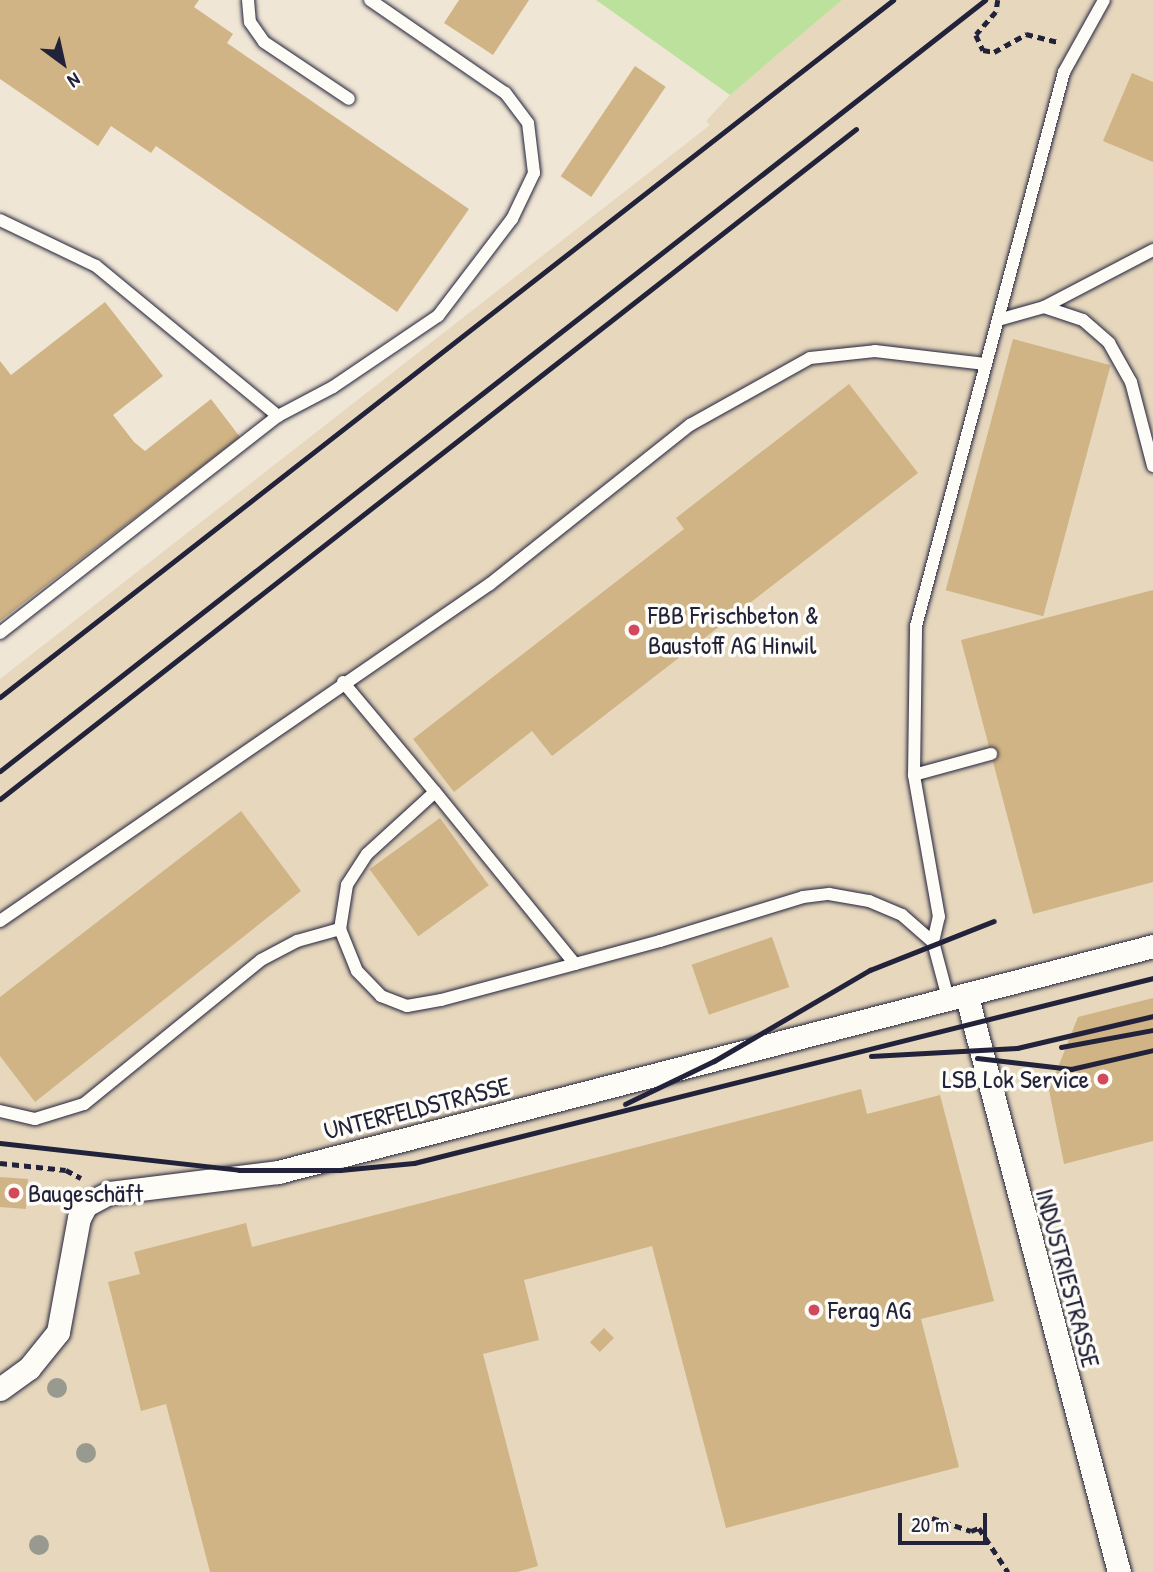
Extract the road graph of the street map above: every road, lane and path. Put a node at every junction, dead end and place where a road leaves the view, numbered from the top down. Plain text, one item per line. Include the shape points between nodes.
1 (248, 0) edge
2 (370, 0) edge
3 (998, 0) edge
4 (1104, 0) edge
5 (1075, 50) junction
6 (349, 99) dead end
7 (0, 220) edge
8 (1153, 250) edge
9 (1044, 307) junction
10 (998, 320) junction
11 (985, 364) junction
12 (278, 416) junction
13 (1153, 466) edge
14 (0, 633) edge
15 (343, 682) junction
16 (991, 754) dead end
17 (914, 775) junction
18 (435, 792) junction
19 (0, 921) edge
20 (340, 929) junction
21 (933, 942) junction
22 (1153, 946) edge
23 (575, 964) junction
24 (958, 1000) junction
25 (0, 1111) edge
26 (0, 1163) edge
27 (97, 1198) junction
28 (0, 1389) edge
29 (932, 1518) dead end
30 (1008, 1572) edge
31 (1119, 1572) edge

1 - 6 lane via 250,22 264,42
2 - 12 lane via 505,93 528,123 534,173 512,219 438,317 333,387
3 - 5 path via 997,10 976,35 983,50 994,51 1031,34
4 - 5 lane
5 - 10 lane via 1064,72
7 - 12 lane via 96,266
8 - 9 lane
9 - 10 lane
9 - 13 lane via 1083,320 1109,344 1131,382
10 - 11 lane
11 - 15 lane via 875,351 810,358 690,425 489,584
11 - 17 lane via 916,626
12 - 14 lane
15 - 18 lane
15 - 19 lane
16 - 17 lane
17 - 21 lane via 939,917
18 - 20 lane via 368,854 347,885
18 - 23 lane
20 - 23 lane via 357,971 381,996 407,1006
20 - 25 lane via 297,941 261,960 84,1104 35,1119
21 - 23 lane via 887,907 829,894 803,897
21 - 24 lane
22 - 24 street, UNTERFELDSTRASSE
24 - 27 street, UNTERFELDSTRASSE via 278,1172
24 - 31 street, INDUSTRIESTRASSE
26 - 27 path via 71,1171
27 - 28 street via 79,1218 58,1332 35,1362
29 - 30 path via 971,1531 979,1528

